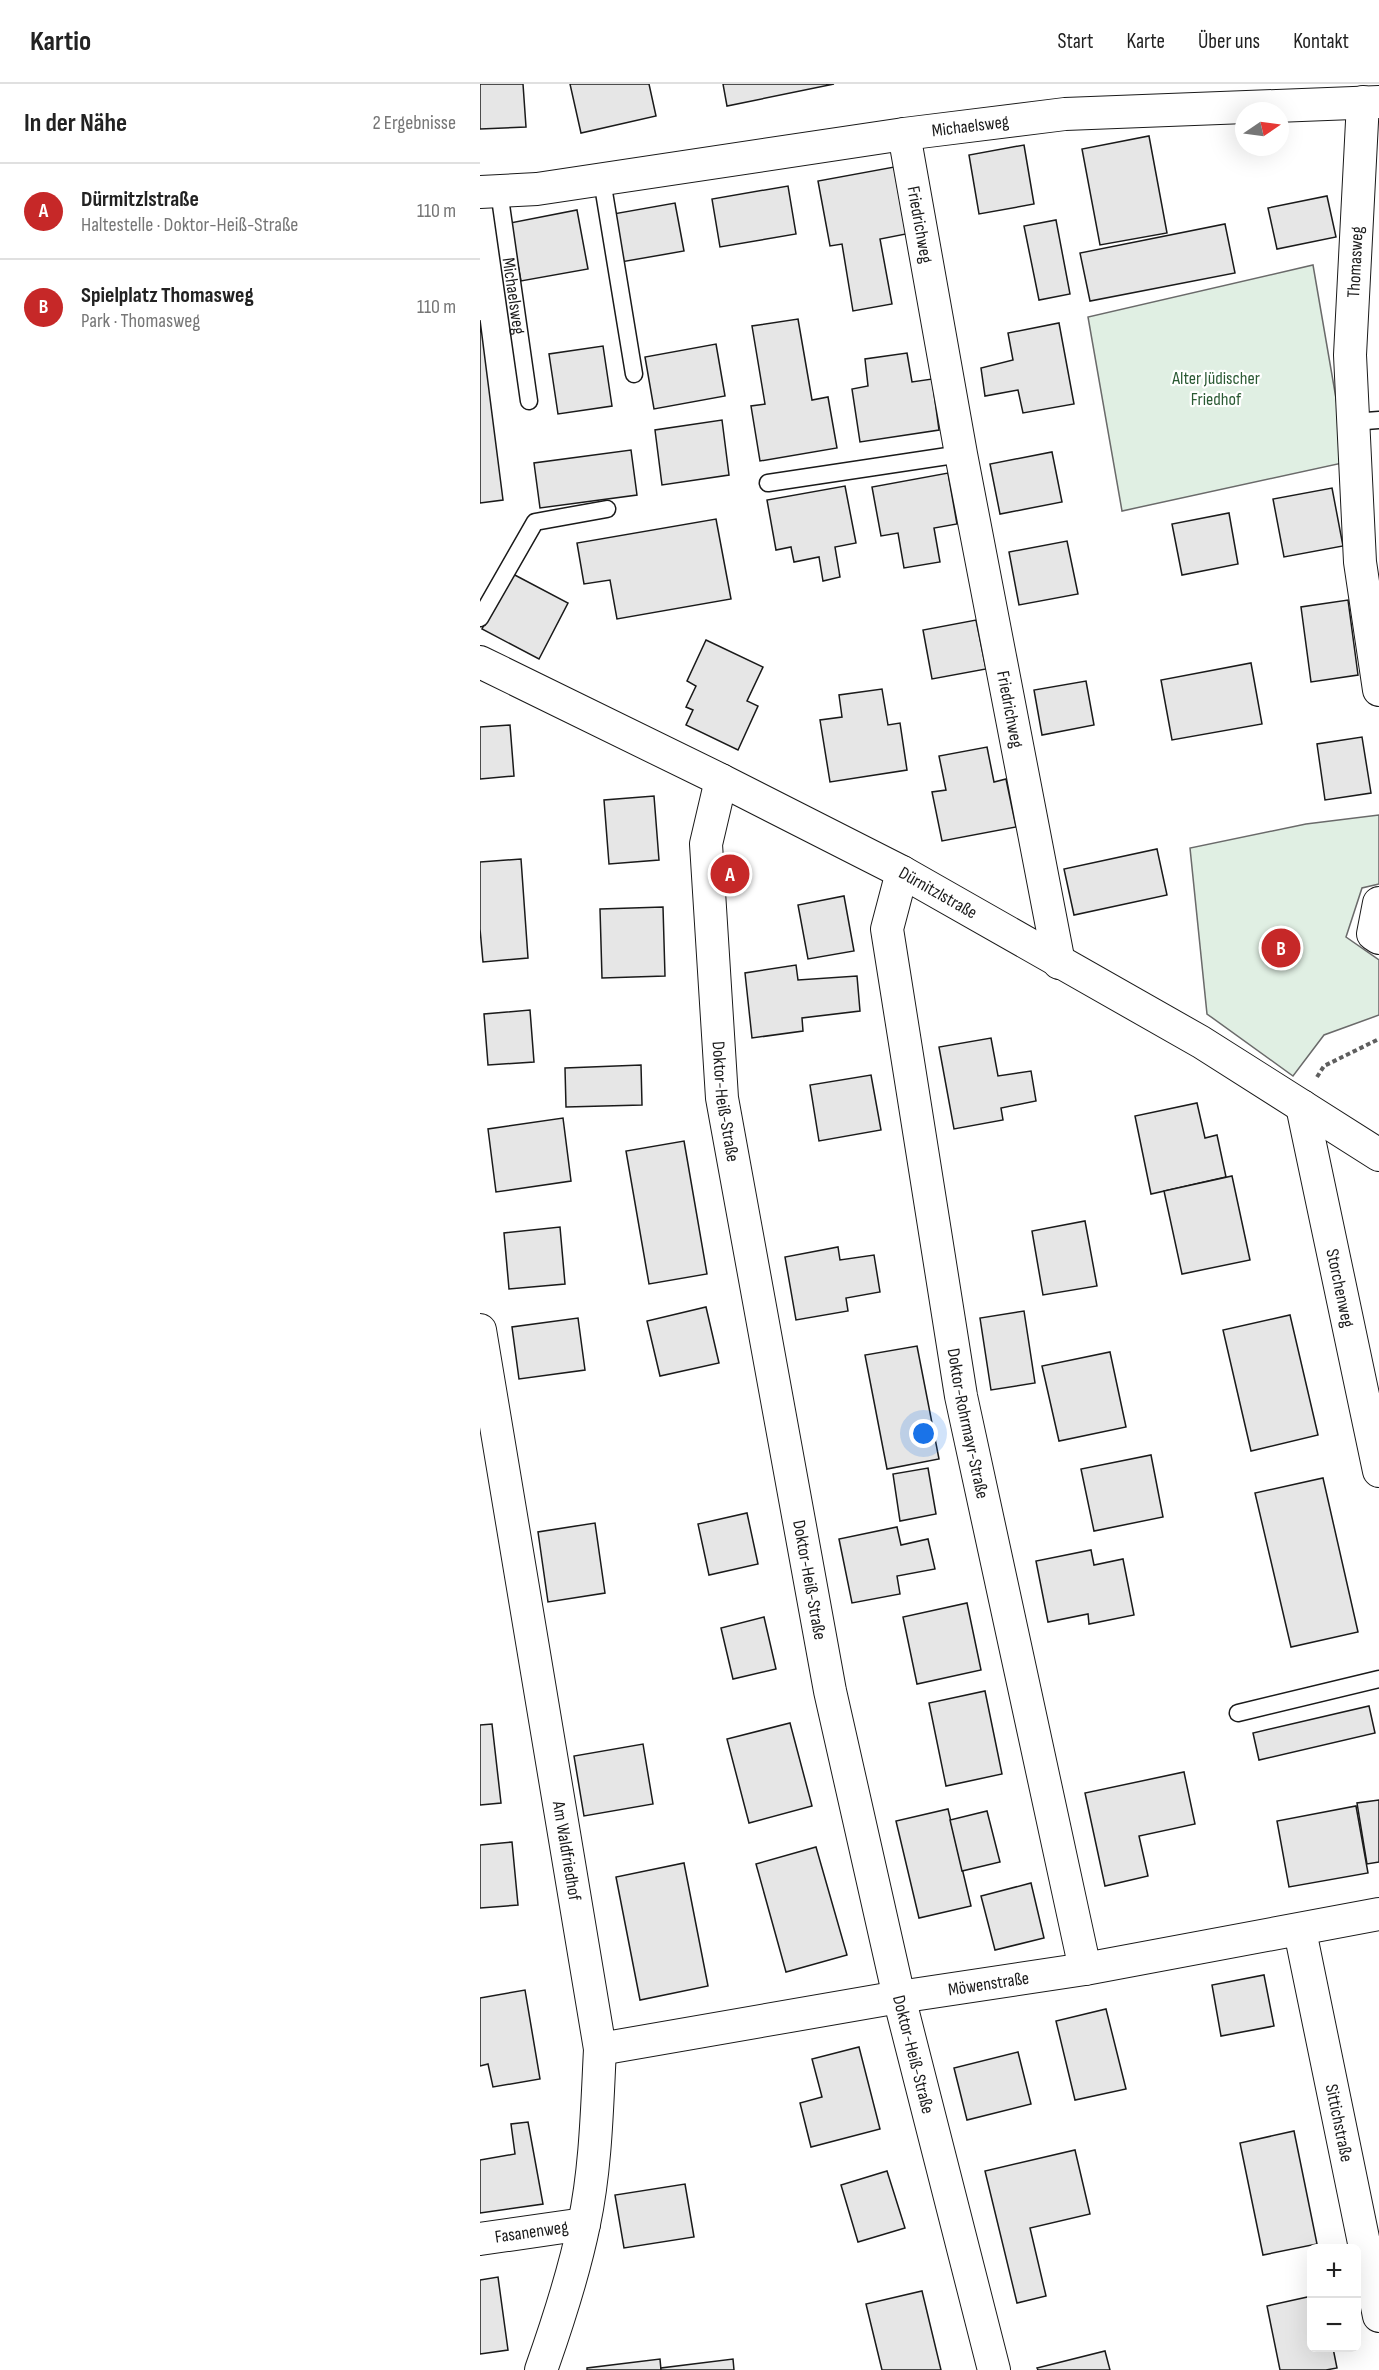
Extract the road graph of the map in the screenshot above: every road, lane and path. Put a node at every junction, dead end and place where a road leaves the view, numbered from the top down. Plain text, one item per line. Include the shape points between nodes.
1 (1357, 98) edge
2 (904, 134) junction
3 (602, 180) junction
4 (489, 191) edge
5 (634, 374) dead end
6 (529, 401) dead end
7 (1366, 421) edge
8 (961, 454) junction
9 (768, 483) dead end
10 (607, 509) dead end
11 (1368, 520) edge
12 (480, 618) edge
13 (480, 662) edge
14 (1379, 690) edge
15 (722, 780) junction
16 (902, 872) junction
17 (1379, 903) edge
18 (1379, 938) edge
19 (1059, 963) junction
20 (1379, 1039) edge
21 (1302, 1106) junction
22 (1379, 1155) edge
23 (480, 1330) edge
24 (1379, 1471) edge
25 (1379, 1679) edge
26 (1238, 1713) dead end
27 (1379, 1914) edge
28 (1300, 1930) junction
29 (1084, 1969) junction
30 (899, 1997) junction
31 (600, 2049) junction
32 (584, 2224) junction
33 (480, 2239) edge
34 (1379, 2316) edge
35 (541, 2370) edge
36 (994, 2370) edge

1 - 2 street, Michaelsweg via 1065,114
1 - 7 street, Thomasweg via 1350,355
2 - 3 street, Michaelsweg
2 - 8 street, Friedrichweg
3 - 4 street, Michaelsweg
3 - 5 lane
4 - 6 lane, Michaelsweg
7 - 11 street, Thomasweg
8 - 9 lane
8 - 19 street, Friedrichweg
10 - 12 lane via 535,522
11 - 14 street, Thomasweg via 1360,562
13 - 15 street, Dürnitzlstraße
15 - 16 street, Dürnitzlstraße
15 - 30 street, Doktor-Heiß-Straße via 706,844 722,1098 830,1691
16 - 19 street, Dürnitzlstraße
16 - 29 street, Doktor-Rohrmayr-Straße via 887,929 961,1396
17 - 18 street via 1373,934
19 - 21 street, Dürnitzlstraße via 1201,1042
20 - 21 path via 1324,1065
21 - 22 street, Dürnitzlstraße
21 - 24 street, Storchenweg
23 - 31 street, Am Waldfriedhof
25 - 26 lane
27 - 28 street, Möwenstraße
28 - 29 street, Möwenstraße
28 - 34 street, Sittichstraße
29 - 30 street, Möwenstraße
30 - 31 street, Möwenstraße
30 - 36 street, Doktor-Heiß-Straße
31 - 32 street, Am Waldfriedhof
32 - 33 street, Fasanenweg
32 - 35 street, Am Waldfriedhof

